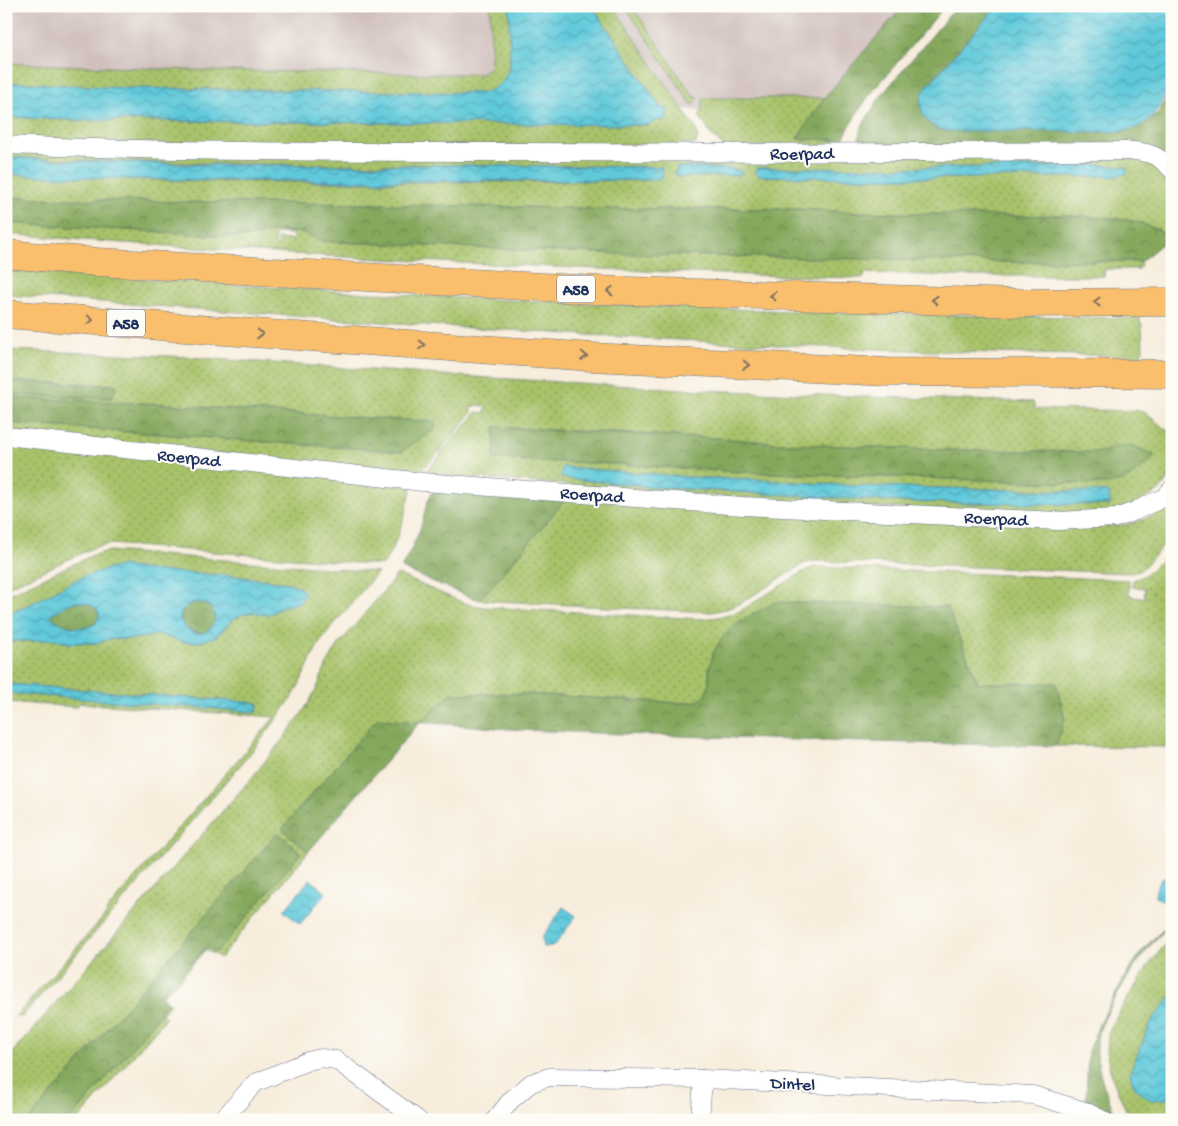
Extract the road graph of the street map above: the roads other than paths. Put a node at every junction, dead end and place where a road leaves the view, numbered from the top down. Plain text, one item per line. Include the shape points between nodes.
1 (6, 144) edge
2 (1172, 170) edge
3 (6, 254) edge
4 (1159, 301) edge
5 (6, 314) edge
6 (1164, 374) edge
7 (6, 436) edge
8 (1172, 489) edge
9 (703, 1079) junction
10 (222, 1120) edge
11 (418, 1120) edge
12 (495, 1120) edge
13 (700, 1120) edge
14 (1103, 1120) edge

1 - 2 street, Roerpad via 274,152 1134,150 1162,160
4 -> 3 highway, A58 via 1018,303 598,290
5 -> 6 highway, A58 via 592,357 887,372
7 - 8 street, Roerpad via 423,482 742,506 1058,521 1116,518 1165,498
9 - 12 street, Dintel via 548,1077 531,1083
9 - 13 street
9 - 14 street, Dintel via 1033,1095
10 - 11 street via 255,1083 321,1058 336,1060

